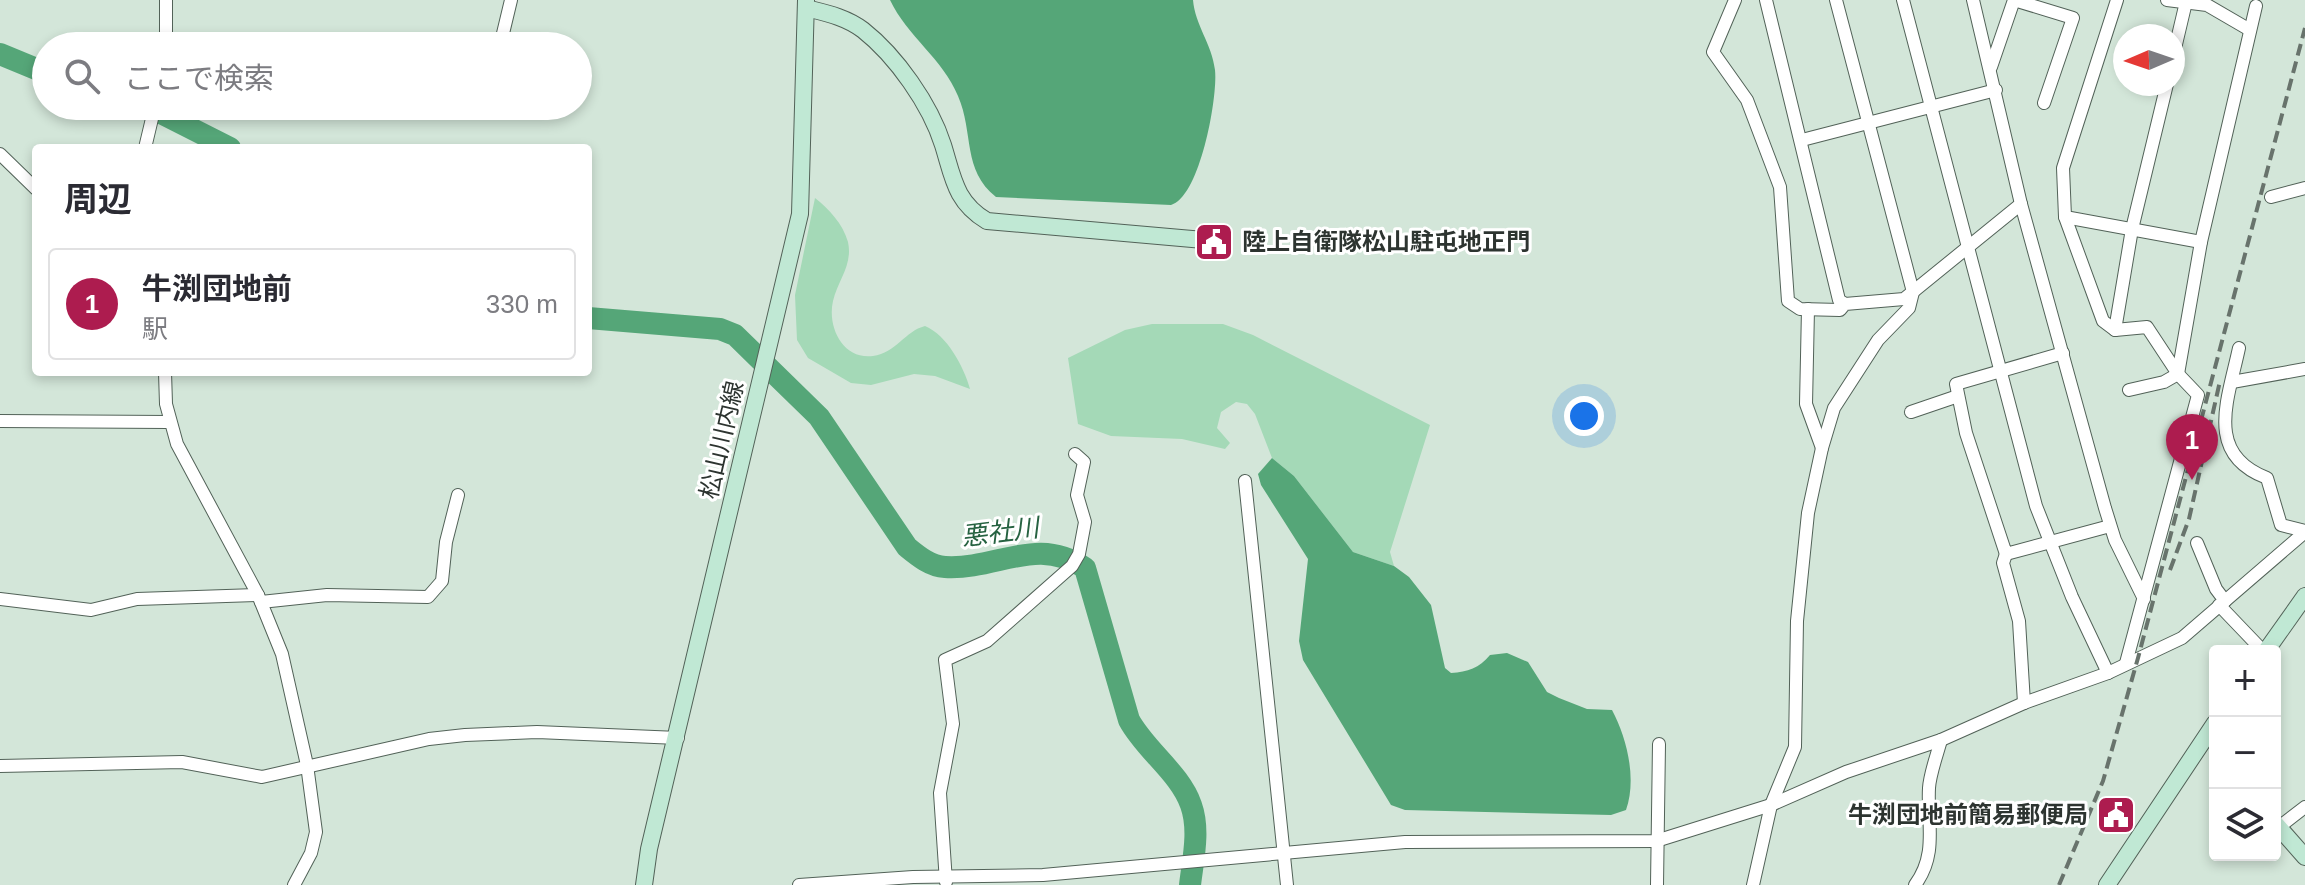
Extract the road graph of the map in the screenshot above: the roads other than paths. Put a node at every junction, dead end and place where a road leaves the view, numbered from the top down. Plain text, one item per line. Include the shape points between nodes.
1 (166, 0) edge
2 (511, 0) edge
3 (1735, 0) edge
4 (1766, 0) edge
5 (1836, 0) edge
6 (1903, 0) edge
7 (1973, 0) edge
8 (2014, 0) edge
9 (2117, 0) edge
10 (2167, 0) edge
11 (2186, 2) junction
12 (806, 4) edge
13 (2256, 6) dead end
14 (2181, 24) edge
15 (2250, 30) junction
16 (166, 32) edge
17 (503, 32) edge
18 (1991, 67) junction
19 (1996, 90) junction
20 (2164, 96) edge
21 (2044, 103) dead end
22 (1929, 110) junction
23 (152, 120) edge
24 (1867, 124) junction
25 (1802, 140) junction
26 (146, 144) edge
27 (0, 154) edge
28 (32, 185) edge
29 (2305, 188) edge
30 (2271, 197) dead end
31 (2021, 204) junction
32 (2065, 217) junction
33 (2132, 229) junction
34 (1215, 241) dead end
35 (2201, 242) junction
36 (1967, 250) junction
37 (1913, 292) junction
38 (1845, 304) junction
39 (1808, 309) junction
40 (2115, 330) junction
41 (2239, 348) dead end
42 (2063, 353) junction
43 (2305, 369) edge
44 (2002, 371) junction
45 (2178, 374) junction
46 (165, 376) edge
47 (2232, 382) junction
48 (2129, 390) dead end
49 (1958, 396) junction
50 (1911, 412) dead end
51 (0, 421) edge
52 (169, 422) junction
53 (1822, 448) junction
54 (1075, 454) dead end
55 (1245, 481) dead end
56 (458, 495) dead end
57 (2110, 526) junction
58 (2305, 532) edge
59 (2048, 541) junction
60 (2197, 543) dead end
61 (2006, 554) junction
62 (2305, 596) edge
63 (0, 599) edge
64 (259, 599) junction
65 (2144, 599) junction
66 (2222, 603) junction
67 (2259, 645) edge
68 (2268, 645) edge
69 (2126, 663) junction
70 (2108, 673) junction
71 (2024, 703) junction
72 (2209, 732) edge
73 (678, 738) junction
74 (1941, 740) junction
75 (2203, 740) junction
76 (1659, 744) dead end
77 (2209, 748) edge
78 (307, 765) junction
79 (0, 766) edge
80 (1771, 805) junction
81 (2305, 807) edge
82 (2281, 822) edge
83 (2281, 830) edge
84 (1656, 841) junction
85 (1284, 853) junction
86 (2305, 857) edge
87 (1043, 880) edge
88 (946, 881) edge
89 (294, 885) edge
90 (644, 885) edge
91 (799, 885) edge
92 (1287, 885) edge
93 (1657, 885) edge
94 (1753, 885) edge
95 (1915, 885) edge
96 (2107, 885) edge

1 - 16 street
2 - 17 street
3 - 39 street via 1713,52 1747,100 1780,187 1788,301
4 - 25 street
5 - 24 street
6 - 22 street
7 - 18 street
8 - 18 street
8 - 21 street via 2073,18
9 - 32 street via 2063,168
10 - 11 street
11 - 14 street
11 - 15 street via 2207,5
12 - 34 main road via 862,29 899,69 930,115 959,196 987,221
12 - 73 main road, 松山川内線 via 800,214
13 - 15 street
15 - 35 street
18 - 19 street
19 - 22 street
19 - 31 street
20 - 33 street
22 - 24 street
22 - 36 street
23 - 26 street
24 - 25 street
24 - 37 street
25 - 38 street via 1839,300
27 - 28 street
29 - 30 street
31 - 36 street
31 - 42 street
32 - 33 street
32 - 40 street via 2103,321
33 - 35 street
33 - 40 street
35 - 45 street
36 - 37 street
36 - 44 street
37 - 38 street via 1904,299
37 - 53 street via 1909,308 1878,340 1834,408
38 - 39 street via 1840,310
39 - 53 street via 1806,404
40 - 45 street via 2147,327
41 - 47 street
42 - 44 street
42 - 57 street
43 - 47 street
44 - 49 street via 1956,384
44 - 59 street
45 - 48 street
45 - 65 street via 2198,395
46 - 52 street
47 - 58 street via 2224,430 2230,450 2246,470 2267,478 2281,525
49 - 50 street
49 - 61 street
51 - 52 street
52 - 64 street
53 - 80 street via 1808,513 1797,621 1795,747
54 - 88 street via 1084,462 1077,495 1085,522 1072,566 987,641 945,660 953,724 940,793
55 - 85 street
56 - 64 street via 442,581 428,597
57 - 59 street
57 - 65 street
58 - 66 street
59 - 61 street
59 - 70 street
60 - 66 street
61 - 71 street via 2003,563 2019,621
62 - 68 main road
63 - 64 street via 91,610 137,599
64 - 78 street via 282,654
65 - 69 street
66 - 67 street
66 - 69 street via 2182,638
69 - 70 street
70 - 71 street
71 - 74 street
72 - 75 main road
73 - 78 street via 552,732 465,735
73 - 90 main road, 松山川内線
74 - 80 street via 1846,772
74 - 95 street via 1929,787 1929,860
75 - 77 main road
75 - 96 main road
76 - 84 street
78 - 79 street via 262,777 182,762
78 - 89 street via 316,832
80 - 84 street
80 - 94 street
81 - 82 street
83 - 86 main road
84 - 85 street via 1456,840
84 - 93 street
85 - 87 street
85 - 92 street
87 - 88 street
88 - 91 street

